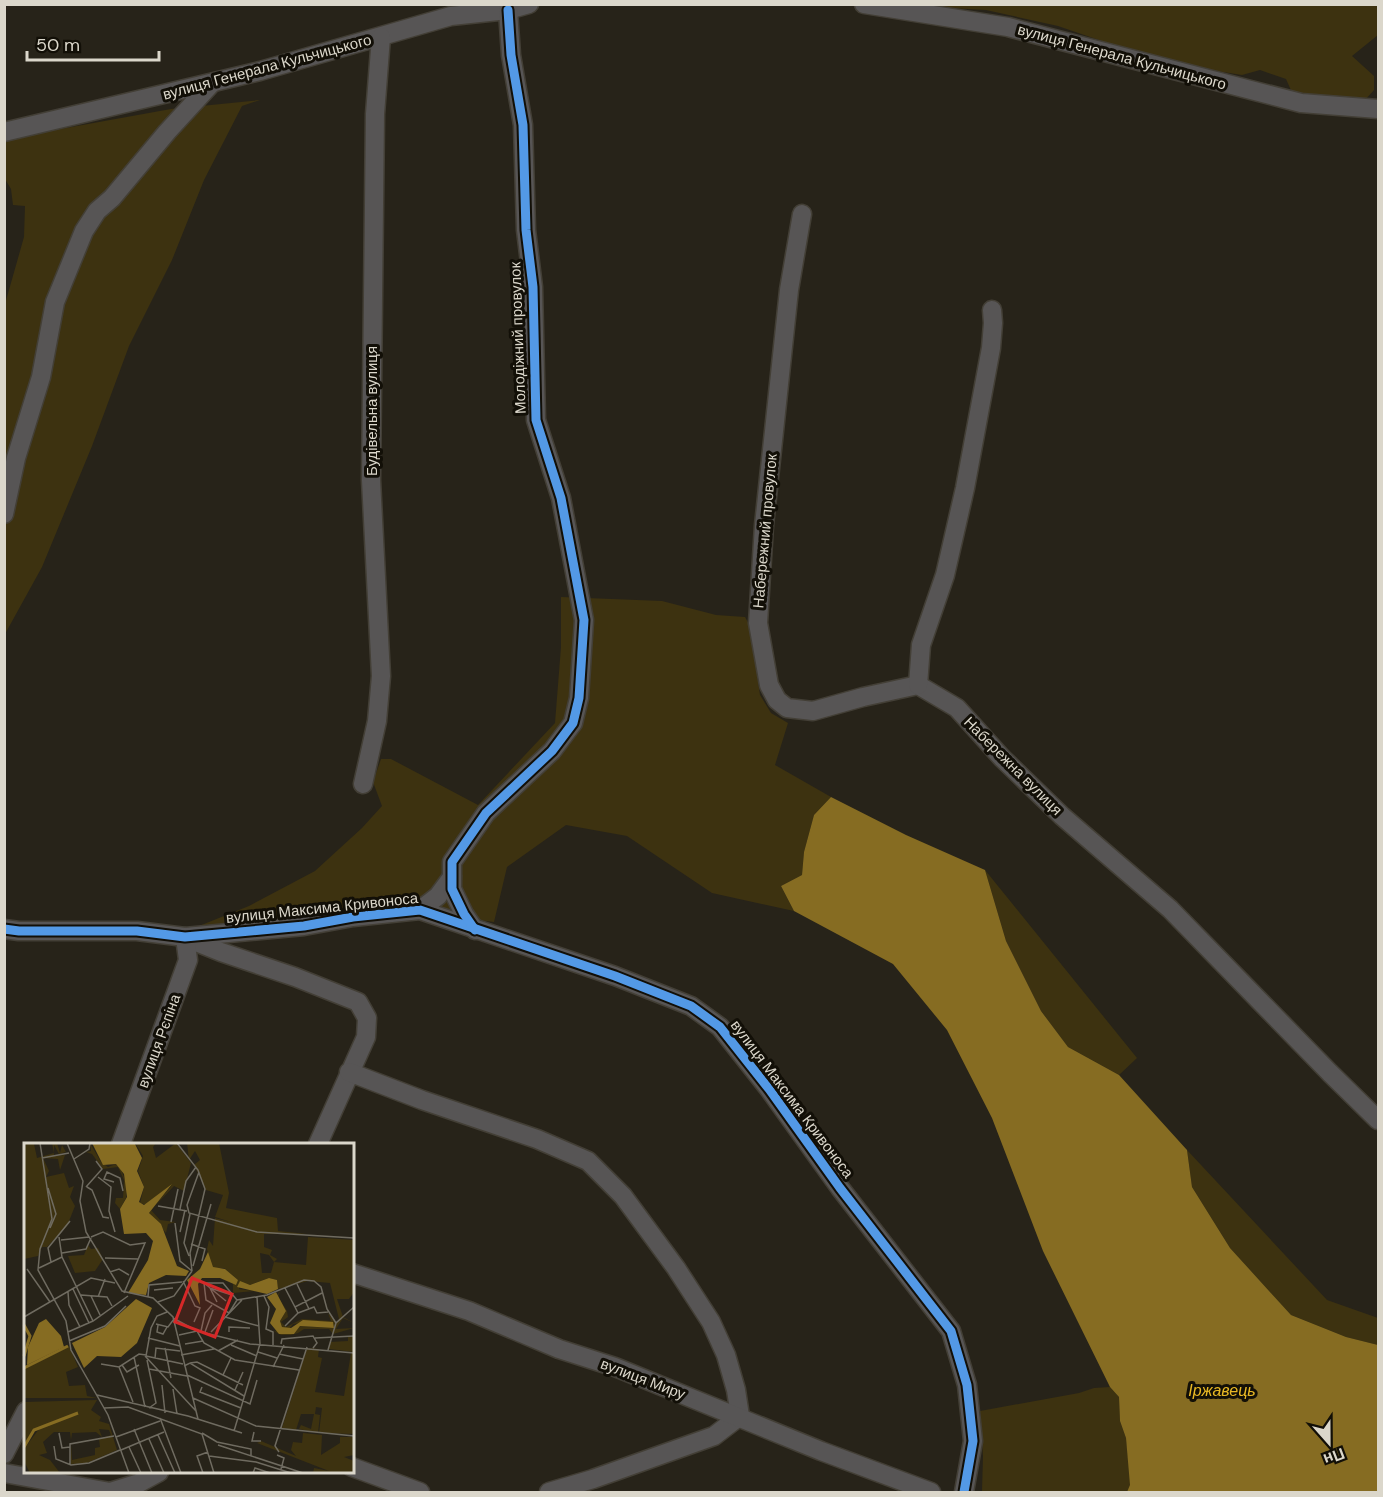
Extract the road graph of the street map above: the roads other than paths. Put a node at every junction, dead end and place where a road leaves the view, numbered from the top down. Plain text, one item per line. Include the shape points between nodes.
1 (529, 4) edge
2 (864, 4) edge
3 (508, 10) junction
4 (381, 37) junction
5 (212, 83) junction
6 (1378, 109) edge
7 (4, 132) edge
8 (802, 214) dead end
9 (992, 310) dead end
10 (4, 514) edge
11 (918, 685) junction
12 (363, 784) dead end
13 (452, 877) junction
14 (420, 910) junction
15 (4, 928) edge
16 (476, 930) junction
17 (185, 937) junction
18 (349, 1072) junction
19 (1378, 1120) edge
20 (121, 1143) edge
21 (318, 1143) edge
22 (354, 1274) edge
23 (24, 1415) edge
24 (740, 1416) junction
25 (4, 1454) edge
26 (354, 1468) edge
27 (4, 1473) edge
28 (157, 1473) edge
29 (420, 1492) edge
30 (549, 1492) edge
31 (931, 1492) edge
32 (964, 1492) edge

1 - 3 street, вулиця Генерала Кульчицького
2 - 6 street, вулиця Генерала Кульчицького via 1008,27 1300,103
3 - 4 street, вулиця Генерала Кульчицького via 451,16
3 - 13 street, Молодіжний провулок via 523,125 536,420 561,498 584,620 580,687 573,723 552,751 486,813 452,862
4 - 5 street, вулиця Генерала Кульчицького
4 - 12 street, Будівельна вулиця via 375,114 371,480 381,676 377,720
5 - 7 street, вулиця Генерала Кульчицького
5 - 10 street via 97,211 80,241 55,302 41,377 16,458
8 - 11 street, Набережний провулок via 789,290 764,525 758,623 769,685 787,708 813,711
9 - 11 street via 991,348 965,488 945,575 921,645
11 - 19 street, Набережна вулиця via 957,708 1062,816 1170,909
13 - 14 street via 438,896
13 - 16 street via 452,889
14 - 16 street, вулиця Максима Кривоноса
14 - 17 street, вулиця Максима Кривоноса
15 - 17 street via 137,931
16 - 32 street, вулиця Максима Кривоноса via 692,1006 720,1027 951,1331 967,1384 973,1441
17 - 18 street via 358,1002 367,1018 366,1036
17 - 20 street, вулиця Рєпіна via 188,960
18 - 21 street
18 - 24 street via 588,1161 623,1196 711,1322 726,1355
22 - 24 street, вулиця Миру via 469,1311
23 - 25 street
24 - 30 street via 714,1436
24 - 31 street, вулиця Миру
26 - 29 street
27 - 28 street via 110,1492

